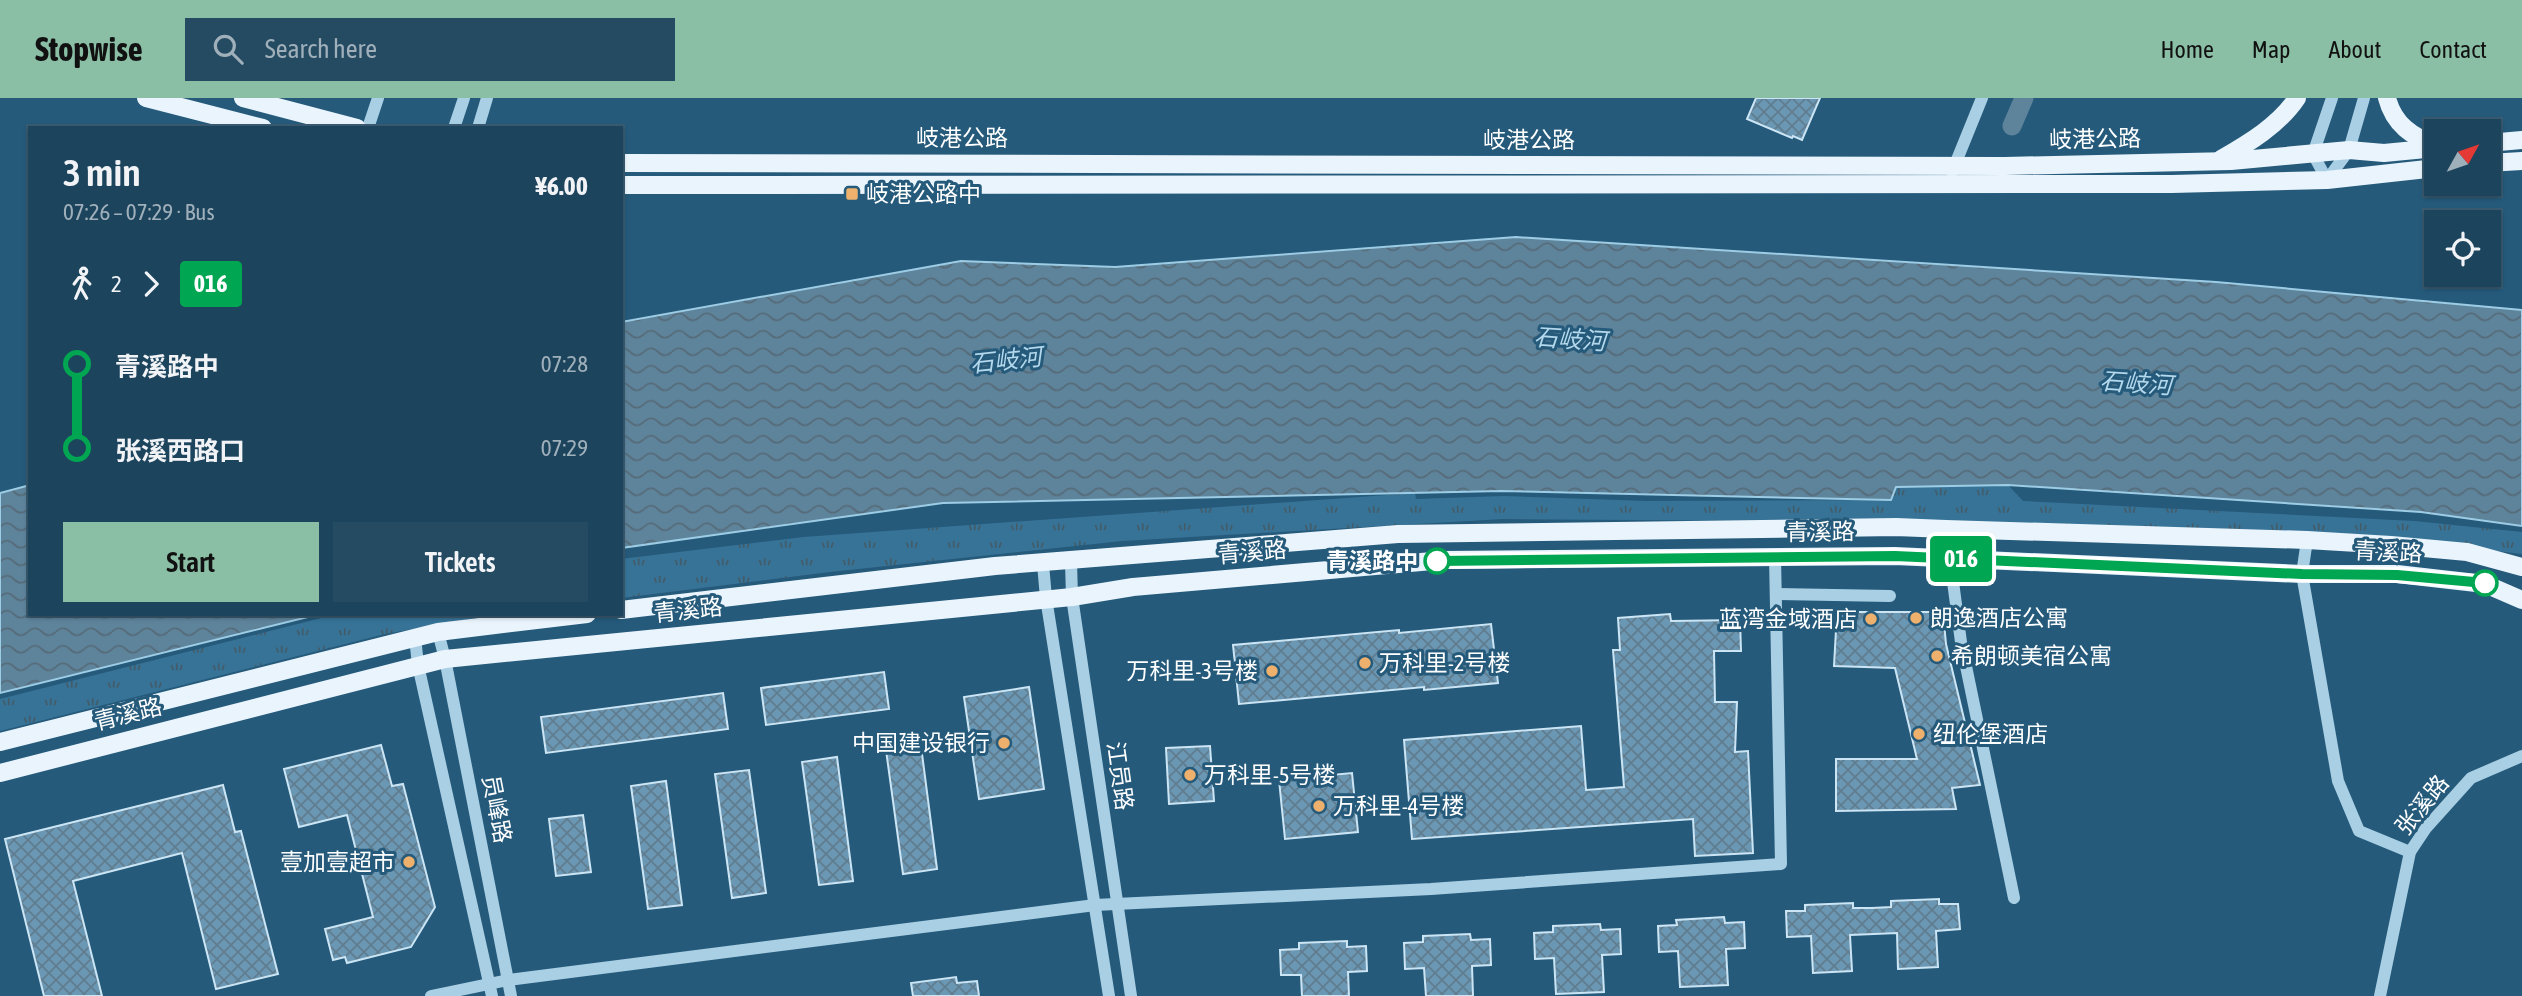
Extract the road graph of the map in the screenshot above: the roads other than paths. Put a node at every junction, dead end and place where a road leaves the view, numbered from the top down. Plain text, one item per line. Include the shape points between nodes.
1 (146, 98) edge
2 (243, 98) edge
3 (378, 98) edge
4 (464, 98) edge
5 (487, 98) edge
6 (1982, 98) edge
7 (2297, 98) edge
8 (2332, 98) edge
9 (2364, 98) edge
10 (2387, 98) edge
11 (255, 126) edge
12 (350, 126) edge
13 (369, 126) edge
14 (455, 126) edge
15 (479, 126) edge
16 (2522, 140) edge
17 (2424, 141) edge
18 (2501, 142) edge
19 (2424, 148) edge
20 (2349, 150) junction
21 (2313, 154) junction
22 (2218, 161) junction
23 (2522, 161) edge
24 (2501, 162) edge
25 (623, 163) edge
26 (1955, 166) junction
27 (2424, 169) edge
28 (2326, 180) junction
29 (1947, 184) junction
30 (623, 185) edge
31 (1946, 529) junction
32 (2307, 540) junction
33 (1775, 557) junction
34 (1948, 558) junction
35 (1071, 562) junction
36 (1044, 564) junction
37 (2522, 567) edge
38 (2302, 574) junction
39 (1776, 594) junction
40 (1890, 596) dead end
41 (1072, 597) junction
42 (1046, 598) junction
43 (2522, 600) edge
44 (623, 610) edge
45 (570, 616) edge
46 (438, 632) junction
47 (415, 638) junction
48 (445, 659) junction
49 (418, 665) junction
50 (0, 742) edge
51 (2522, 756) edge
52 (0, 773) edge
53 (2410, 852) junction
54 (2014, 898) dead end
55 (1118, 904) junction
56 (1095, 905) junction
57 (508, 980) junction
58 (490, 989) edge
59 (430, 996) edge
60 (511, 996) edge
61 (1109, 996) edge
62 (1131, 996) edge
63 (2379, 996) edge

1 - 11 main road
2 - 12 main road
3 - 13 street
4 - 14 street
5 - 15 street
6 - 26 street
7 - 22 main road via 2248,144
8 - 21 street
9 - 20 street
10 - 17 main road via 2405,129
16 - 18 main road
19 - 20 main road, 岐港公路 via 2384,153
20 - 21 main road, 岐港公路
20 - 28 street
21 - 22 main road, 岐港公路
21 - 28 street
22 - 26 main road, 岐港公路
23 - 24 main road
25 - 26 main road, 岐港公路
26 - 29 street
27 - 28 main road, 岐港公路
28 - 29 main road, 岐港公路
29 - 30 main road, 岐港公路
31 - 32 main road, 青溪路
31 - 34 street
31 - 35 main road, 青溪路 via 1398,534
32 - 37 main road, 青溪路 via 2467,552
32 - 38 street
33 - 34 main road, 青溪路
33 - 39 street
33 - 41 main road, 青溪路 via 1444,560 1133,587
34 - 38 main road, 青溪路
34 - 54 street
35 - 36 main road, 青溪路
35 - 41 street, 江员路
36 - 42 street, 江员路
36 - 44 main road, 青溪路
38 - 43 main road, 青溪路 via 2397,575 2485,583
38 - 53 street via 2338,781 2359,831
39 - 40 street
39 - 55 street via 1781,864 1431,889
41 - 42 main road, 青溪路
41 - 55 street, 江员路
42 - 48 main road, 青溪路
42 - 56 street, 江员路
45 - 46 main road, 青溪路
46 - 47 main road, 青溪路
46 - 48 street, 员峰路
47 - 49 street, 员峰路
47 - 50 main road, 青溪路
48 - 49 main road, 青溪路
48 - 57 street, 员峰路
49 - 52 main road, 青溪路
49 - 58 street, 员峰路
51 - 53 street, 张溪路 via 2471,778
53 - 63 street, 张溪路
55 - 56 street
55 - 62 street, 江员路
56 - 57 street
56 - 61 street, 江员路
57 - 58 street
57 - 60 street, 员峰路
58 - 59 street

